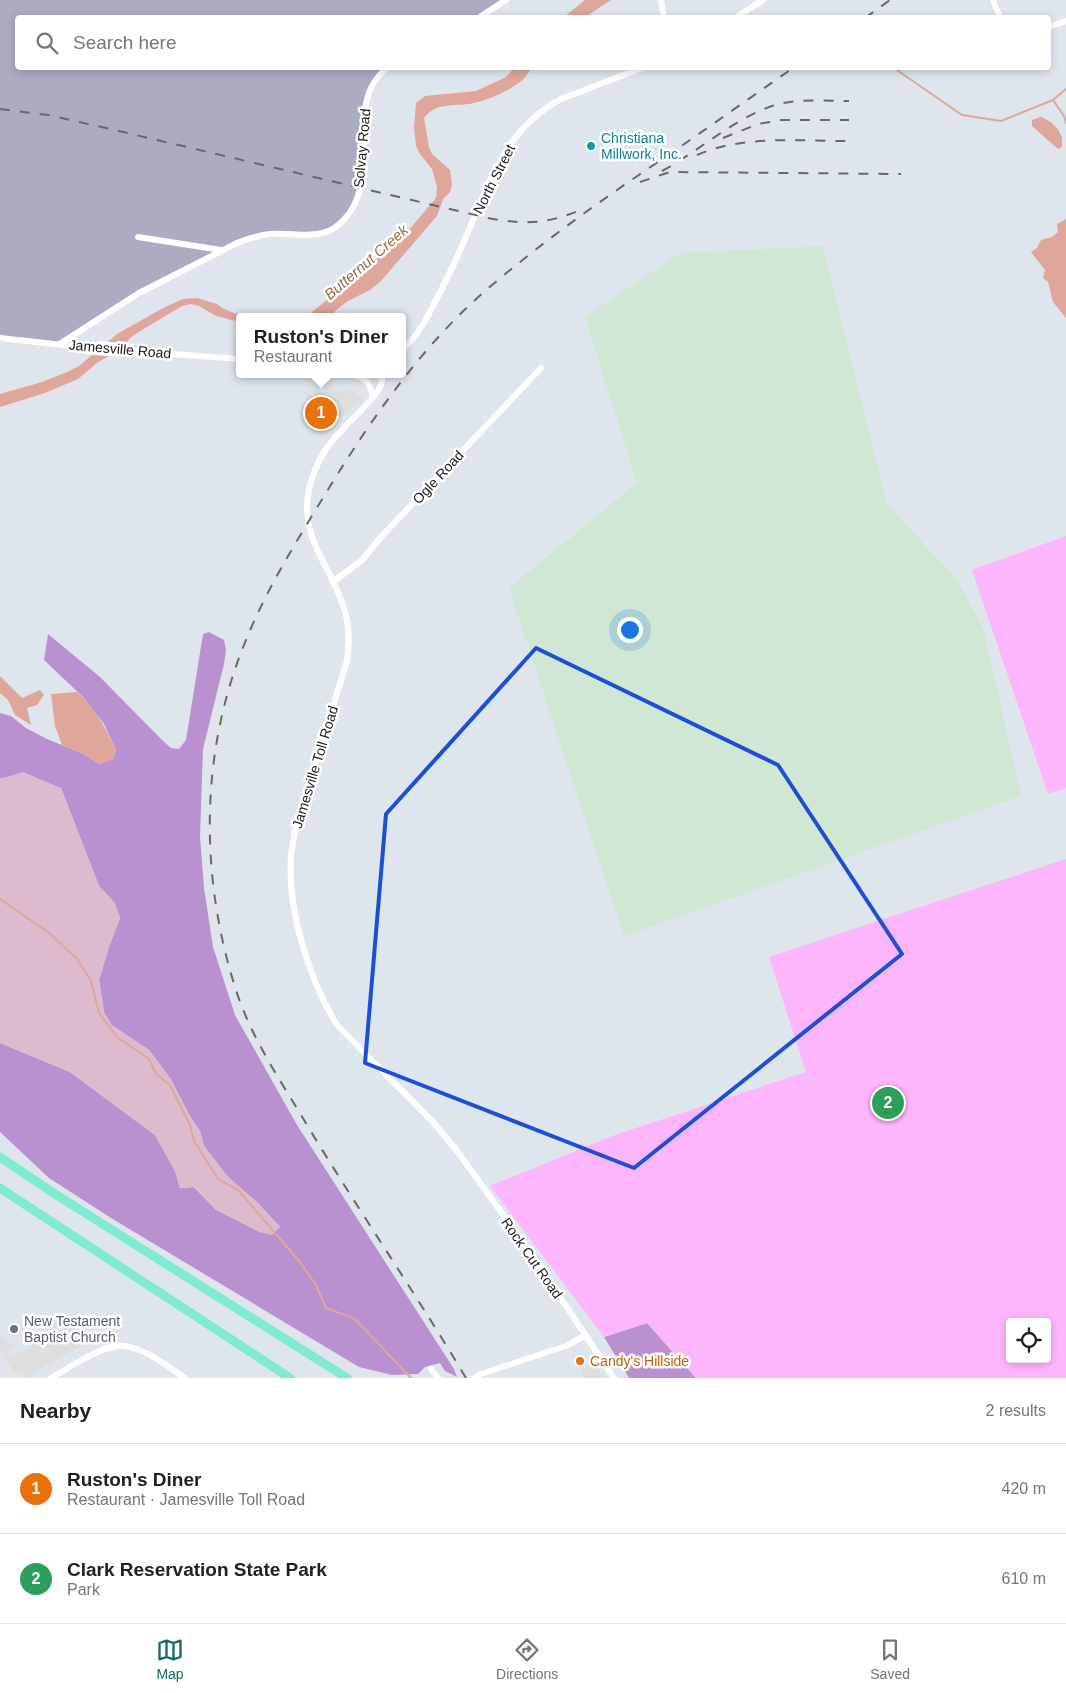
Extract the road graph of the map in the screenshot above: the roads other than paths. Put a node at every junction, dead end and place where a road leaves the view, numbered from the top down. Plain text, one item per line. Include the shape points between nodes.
1 (506, 0) edge
2 (660, 0) edge
3 (763, 0) edge
4 (994, 0) edge
5 (483, 15) edge
6 (663, 15) edge
7 (740, 15) edge
8 (999, 15) edge
9 (1066, 21) edge
10 (1051, 26) edge
11 (385, 70) edge
12 (637, 70) edge
13 (138, 237) dead end
14 (222, 250) junction
15 (0, 338) edge
16 (61, 344) junction
17 (406, 345) edge
18 (236, 359) edge
19 (541, 368) dead end
20 (360, 378) edge
21 (382, 378) edge
22 (373, 397) junction
23 (333, 582) junction
24 (448, 1140) joint
25 (0, 1157) edge
26 (0, 1188) edge
27 (586, 1335) junction
28 (432, 1369) dead end
29 (51, 1378) edge
30 (185, 1378) edge
31 (290, 1378) edge
32 (347, 1378) edge
33 (438, 1378) edge
34 (474, 1378) edge
35 (614, 1378) edge

1 - 5 street
2 - 6 street
3 - 7 street
4 - 8 street
9 - 10 street
11 - 14 street, Solvay Road via 373,83 367,98 362,183 353,208 344,220 321,233 252,237
12 - 17 street, North Street via 561,99 526,124 494,172 460,252 422,327
13 - 14 street
14 - 16 street, Solvay Road via 139,293
15 - 16 street, Jamesville Road
16 - 18 street, Jamesville Road
19 - 23 street, Ogle Road via 362,560
20 - 22 street via 369,384
21 - 22 street, Jamesville Toll Road
22 - 23 street, Jamesville Toll Road via 326,448 310,489 309,524 313,541
23 - 24 street, Jamesville Toll Road via 346,613 349,644 347,661 295,829 291,882 296,917 314,982 337,1025
24 - 27 street, Rock Cut Road
25 - 32 highway
26 - 31 highway
27 - 34 street via 566,1346
27 - 35 street, Rock Cut Road
28 - 33 street
29 - 30 street via 87,1358 119,1346 147,1353

